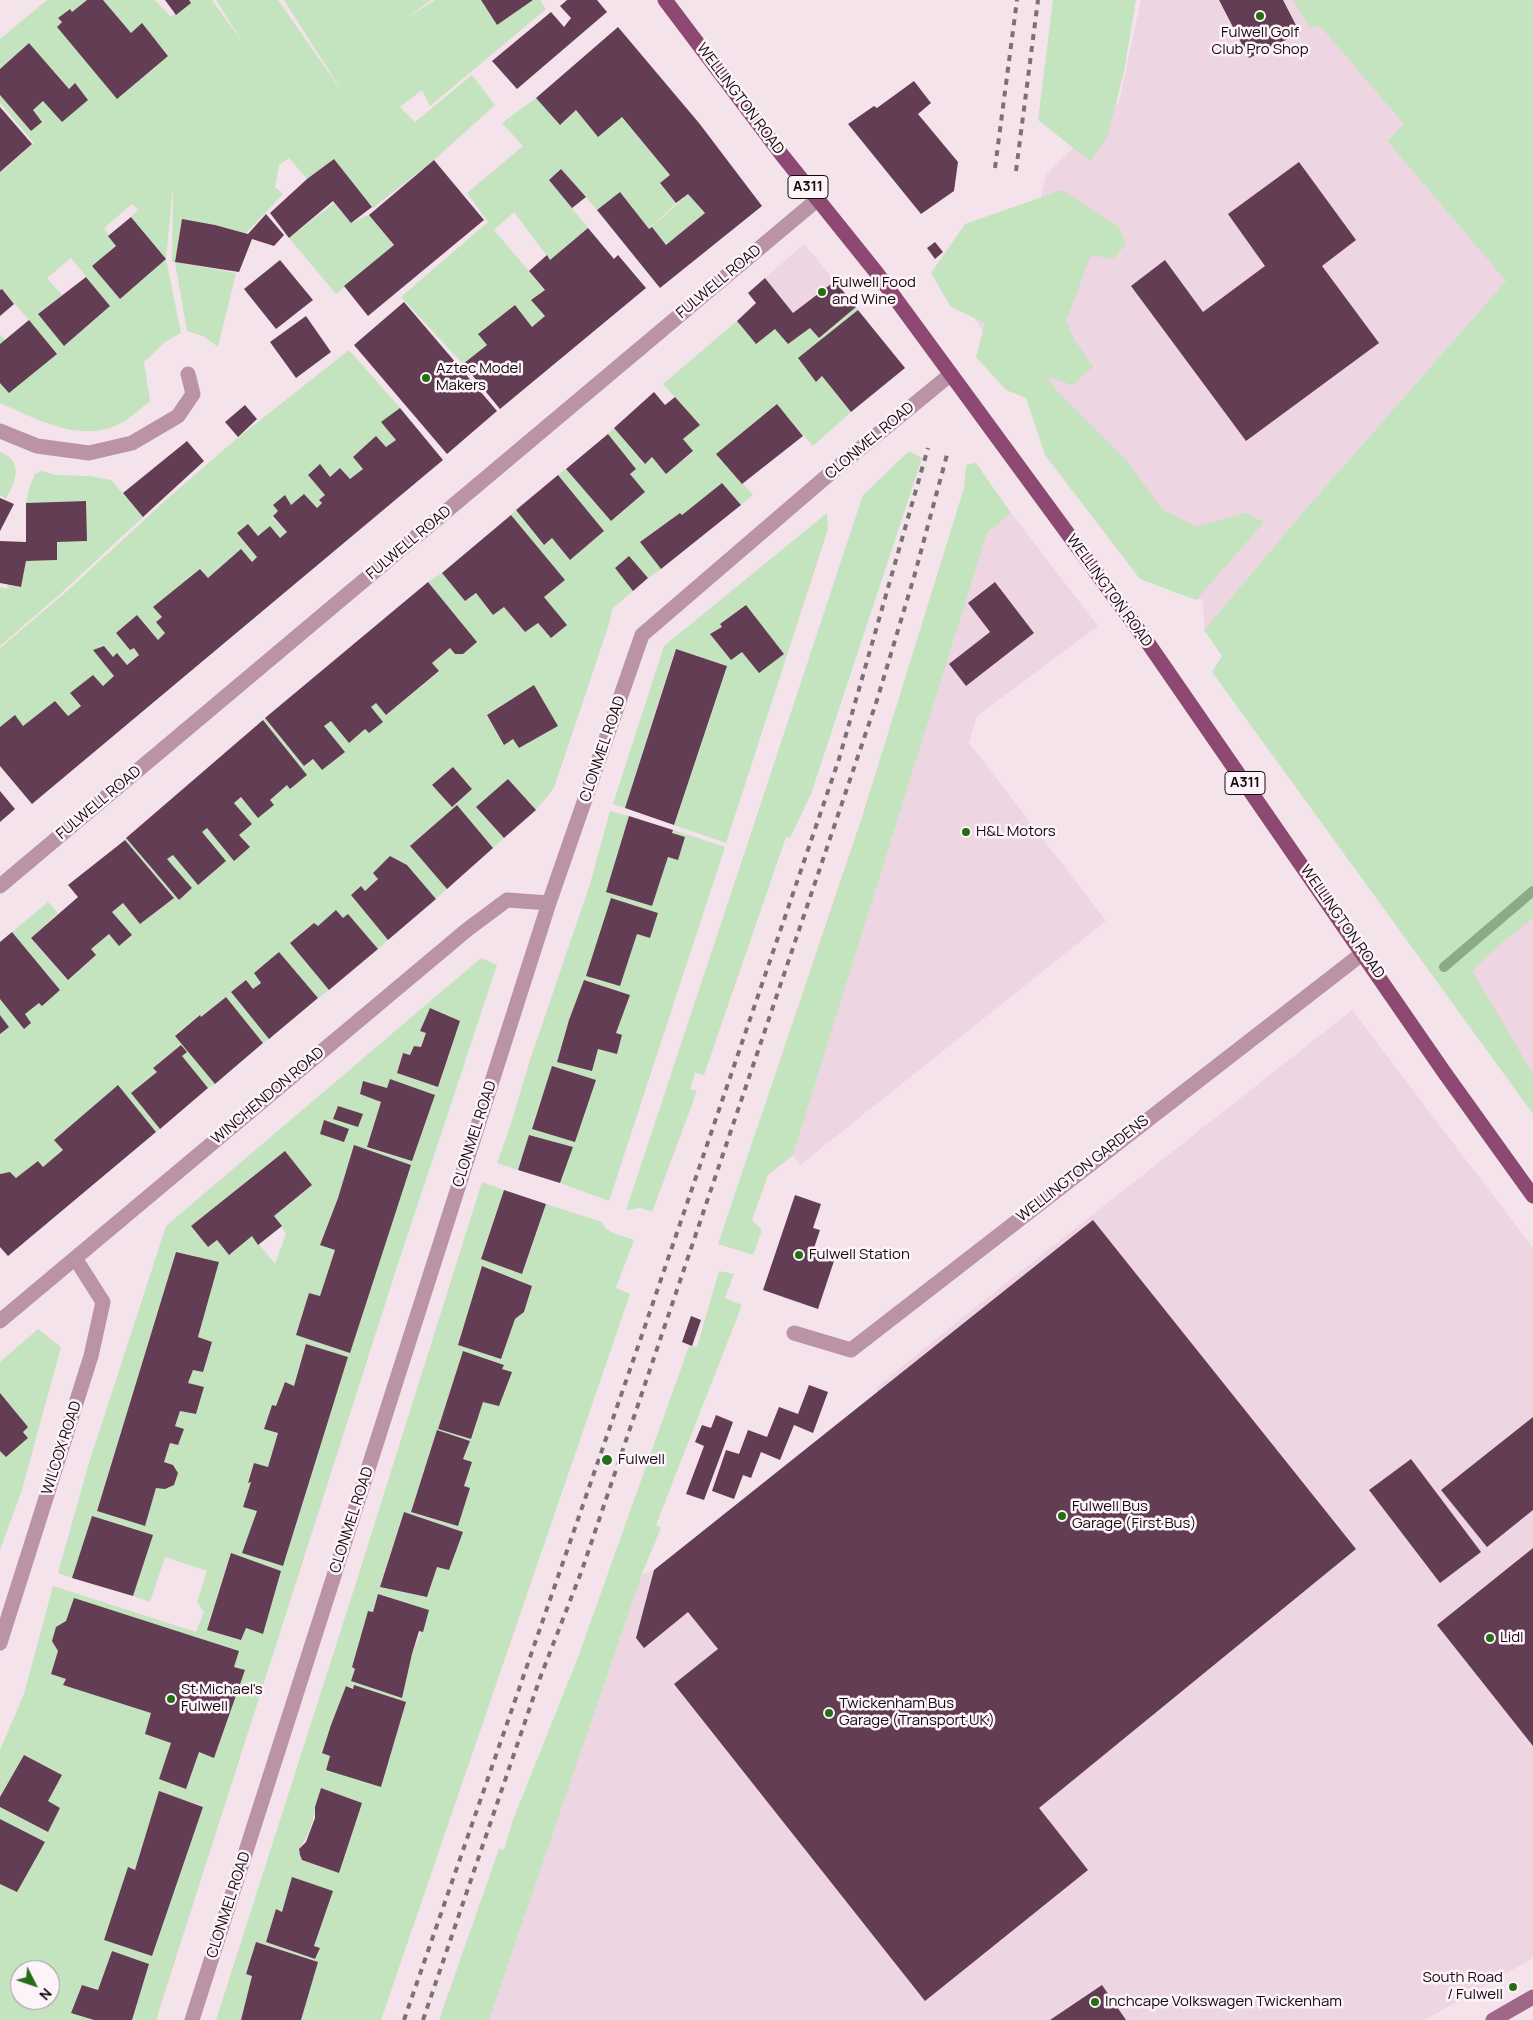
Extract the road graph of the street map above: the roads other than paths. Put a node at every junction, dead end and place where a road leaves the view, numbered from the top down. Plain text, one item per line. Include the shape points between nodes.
1 (665, 0) edge
2 (818, 199) junction
3 (188, 374) dead end
4 (951, 374) junction
5 (0, 431) edge
6 (0, 886) edge
7 (549, 904) junction
8 (1363, 953) junction
9 (1533, 1196) edge
10 (75, 1258) junction
11 (0, 1321) edge
12 (794, 1333) dead end
13 (0, 1643) edge
14 (1533, 1997) edge
15 (192, 2020) edge
16 (1493, 2020) edge

1 - 2 main road, WELLINGTON ROAD / A311
2 - 4 main road, WELLINGTON ROAD / A311
2 - 6 street, FULWELL ROAD
3 - 5 street via 194,394 178,416 132,443 89,453 37,446
4 - 7 street, CLONMEL ROAD via 642,635
4 - 8 main road, WELLINGTON ROAD / A311 via 1148,643
7 - 10 street, WINCHENDON ROAD via 507,900 468,929
7 - 15 street, CLONMEL ROAD
8 - 9 main road, WELLINGTON ROAD / A311
8 - 12 street, WELLINGTON GARDENS via 851,1350
10 - 11 street, WINCHENDON ROAD
10 - 13 street, WILCOX ROAD via 103,1302 91,1356
14 - 16 main road

